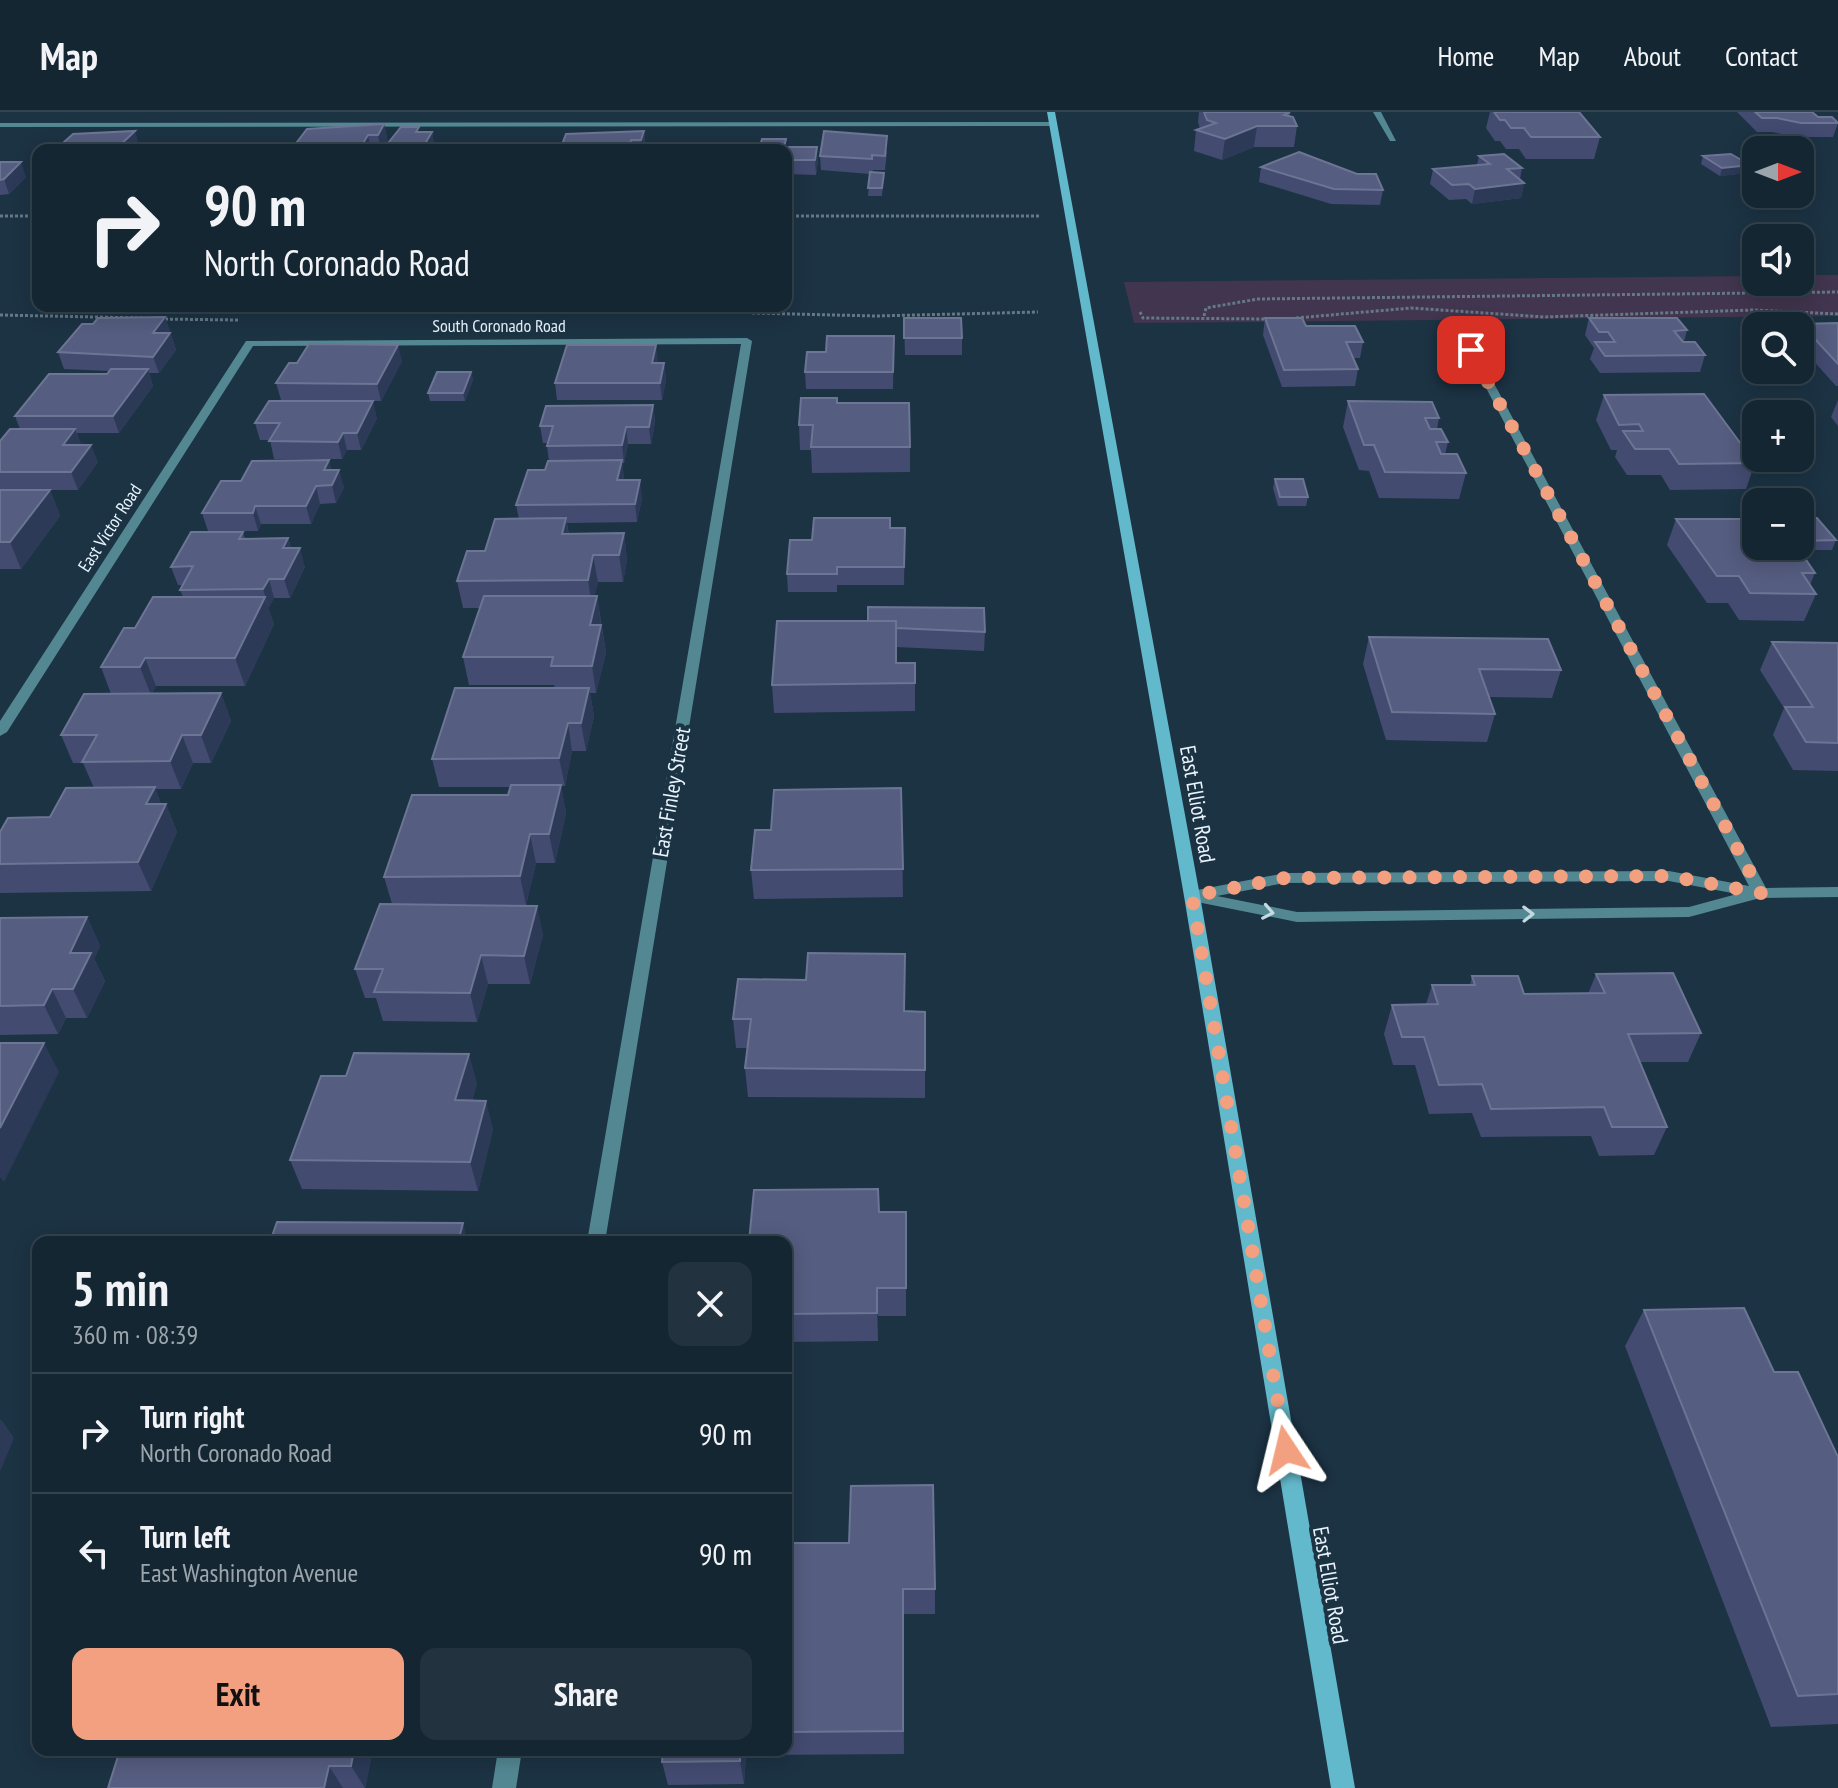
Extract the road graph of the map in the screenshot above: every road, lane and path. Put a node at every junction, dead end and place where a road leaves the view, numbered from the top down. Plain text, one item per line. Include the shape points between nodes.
1 (1377, 112) edge
2 (1052, 118) edge
3 (0, 125) edge
4 (1393, 139) dead end
5 (0, 216) edge
6 (32, 216) edge
7 (792, 216) edge
8 (1070, 216) junction
9 (1838, 292) edge
10 (1140, 312) dead end
11 (1838, 314) edge
12 (1204, 316) junction
13 (1287, 318) edge
14 (1273, 319) edge
15 (747, 341) joint
16 (250, 343) joint
17 (1471, 350) dead end
18 (0, 732) edge
19 (1838, 892) edge
20 (1761, 893) junction
21 (1192, 896) junction
22 (597, 1236) edge
23 (509, 1756) edge
24 (504, 1788) edge
25 (1343, 1788) edge

1 - 4 street
2 - 3 street
2 - 8 main road, East Elliot Road
5 - 6 path
7 - 8 path
8 - 21 main road, East Elliot Road
9 - 12 path via 1258,299 1214,305
10 - 12 path via 1143,318
11 - 13 path via 1753,310 1544,317 1411,308
12 - 14 path
15 - 16 street, South Coronado Road
15 - 22 street, East Finley Street
16 - 18 street, East Victor Road
17 - 20 street
19 - 20 street
20 - 21 street via 1669,876 1285,878
21 -> 20 street via 1297,917 1689,912
21 - 25 main road, East Elliot Road
23 - 24 street

